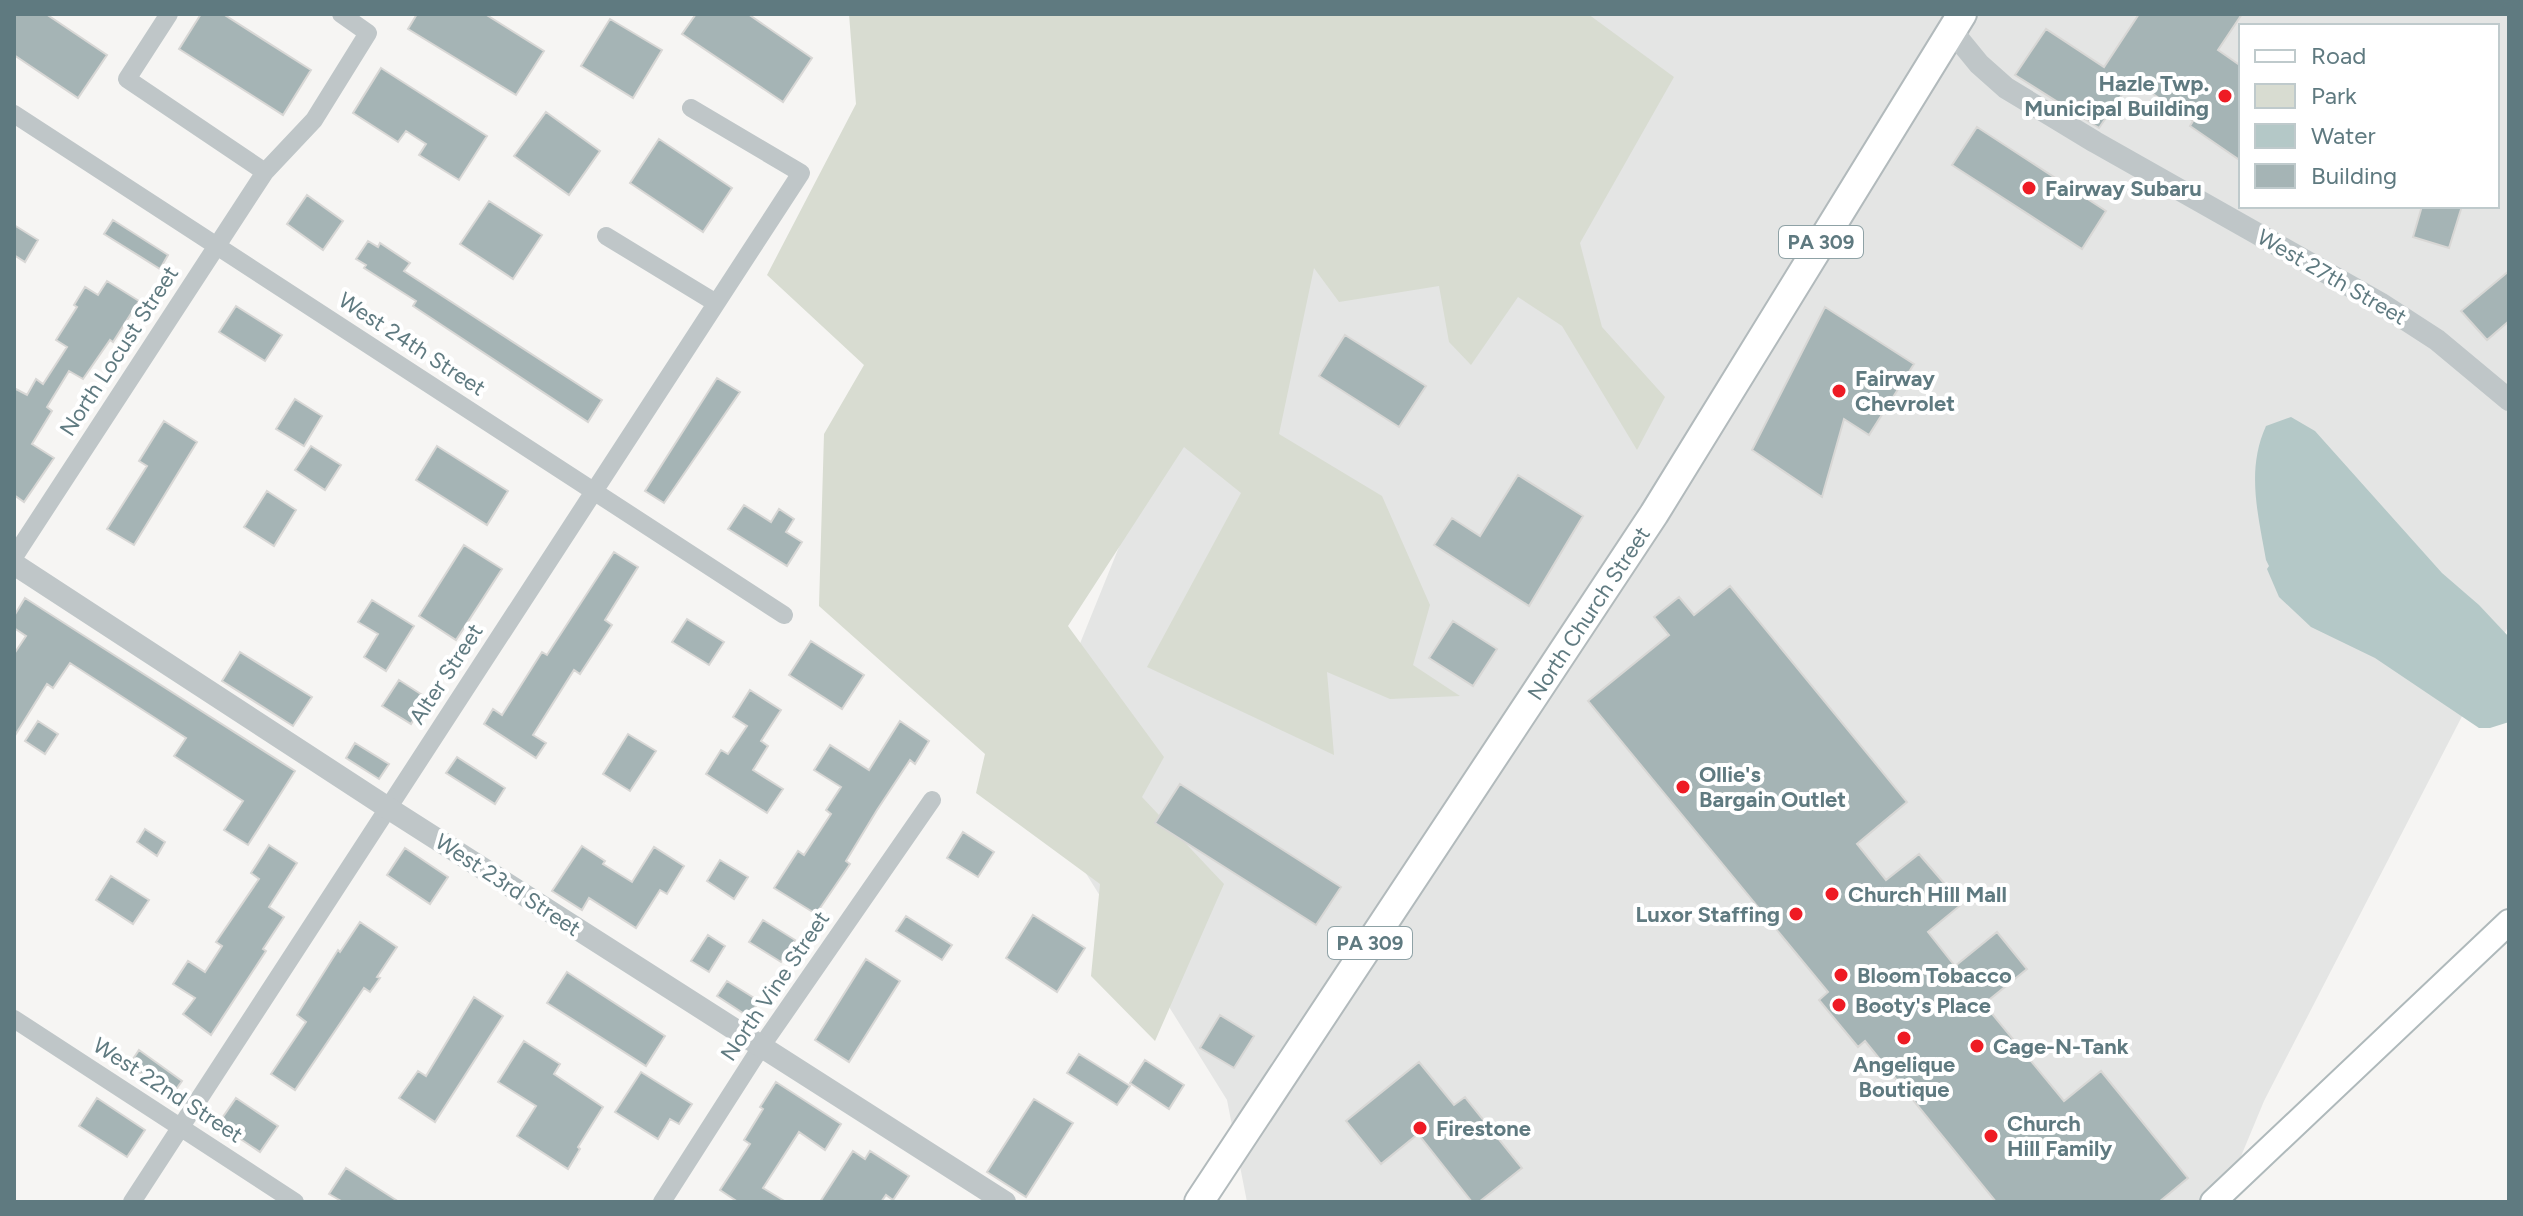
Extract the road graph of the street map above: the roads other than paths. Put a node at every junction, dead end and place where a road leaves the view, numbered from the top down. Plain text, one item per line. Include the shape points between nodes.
1 (341, 14) edge
2 (164, 16) edge
3 (1957, 23) edge
4 (691, 108) dead end
5 (14, 114) edge
6 (265, 172) junction
7 (606, 236) dead end
8 (215, 247) junction
9 (716, 303) junction
10 (2509, 400) edge
11 (594, 491) junction
12 (14, 557) edge
13 (14, 564) edge
14 (784, 615) dead end
15 (932, 800) dead end
16 (388, 808) junction
17 (2509, 922) edge
18 (14, 1019) edge
19 (761, 1047) junction
20 (181, 1127) junction
21 (132, 1202) edge
22 (295, 1202) edge
23 (662, 1202) edge
24 (1005, 1202) edge
25 (1199, 1202) edge
26 (2213, 1202) edge

1 - 6 street, North Locust Street via 368,33 314,120
2 - 6 street via 127,79
3 - 10 street, West 27th Street via 1979,64 2006,88 2380,303 2437,340
3 - 25 main road, North Church Street / PA 309 via 1654,514
4 - 9 street, Alter Street via 801,173
5 - 8 street, West 24th Street
6 - 8 street, North Locust Street
7 - 9 street
8 - 11 street, West 24th Street
8 - 12 street, North Locust Street
9 - 11 street, Alter Street
11 - 14 street, West 24th Street
11 - 16 street, Alter Street
13 - 16 street, West 23rd Street
15 - 19 street, North Vine Street
16 - 19 street, West 23rd Street
16 - 20 street, Alter Street
17 - 26 main road
18 - 20 street, West 22nd Street
19 - 23 street, North Vine Street
19 - 24 street, West 23rd Street
20 - 21 street, Alter Street
20 - 22 street, West 22nd Street

